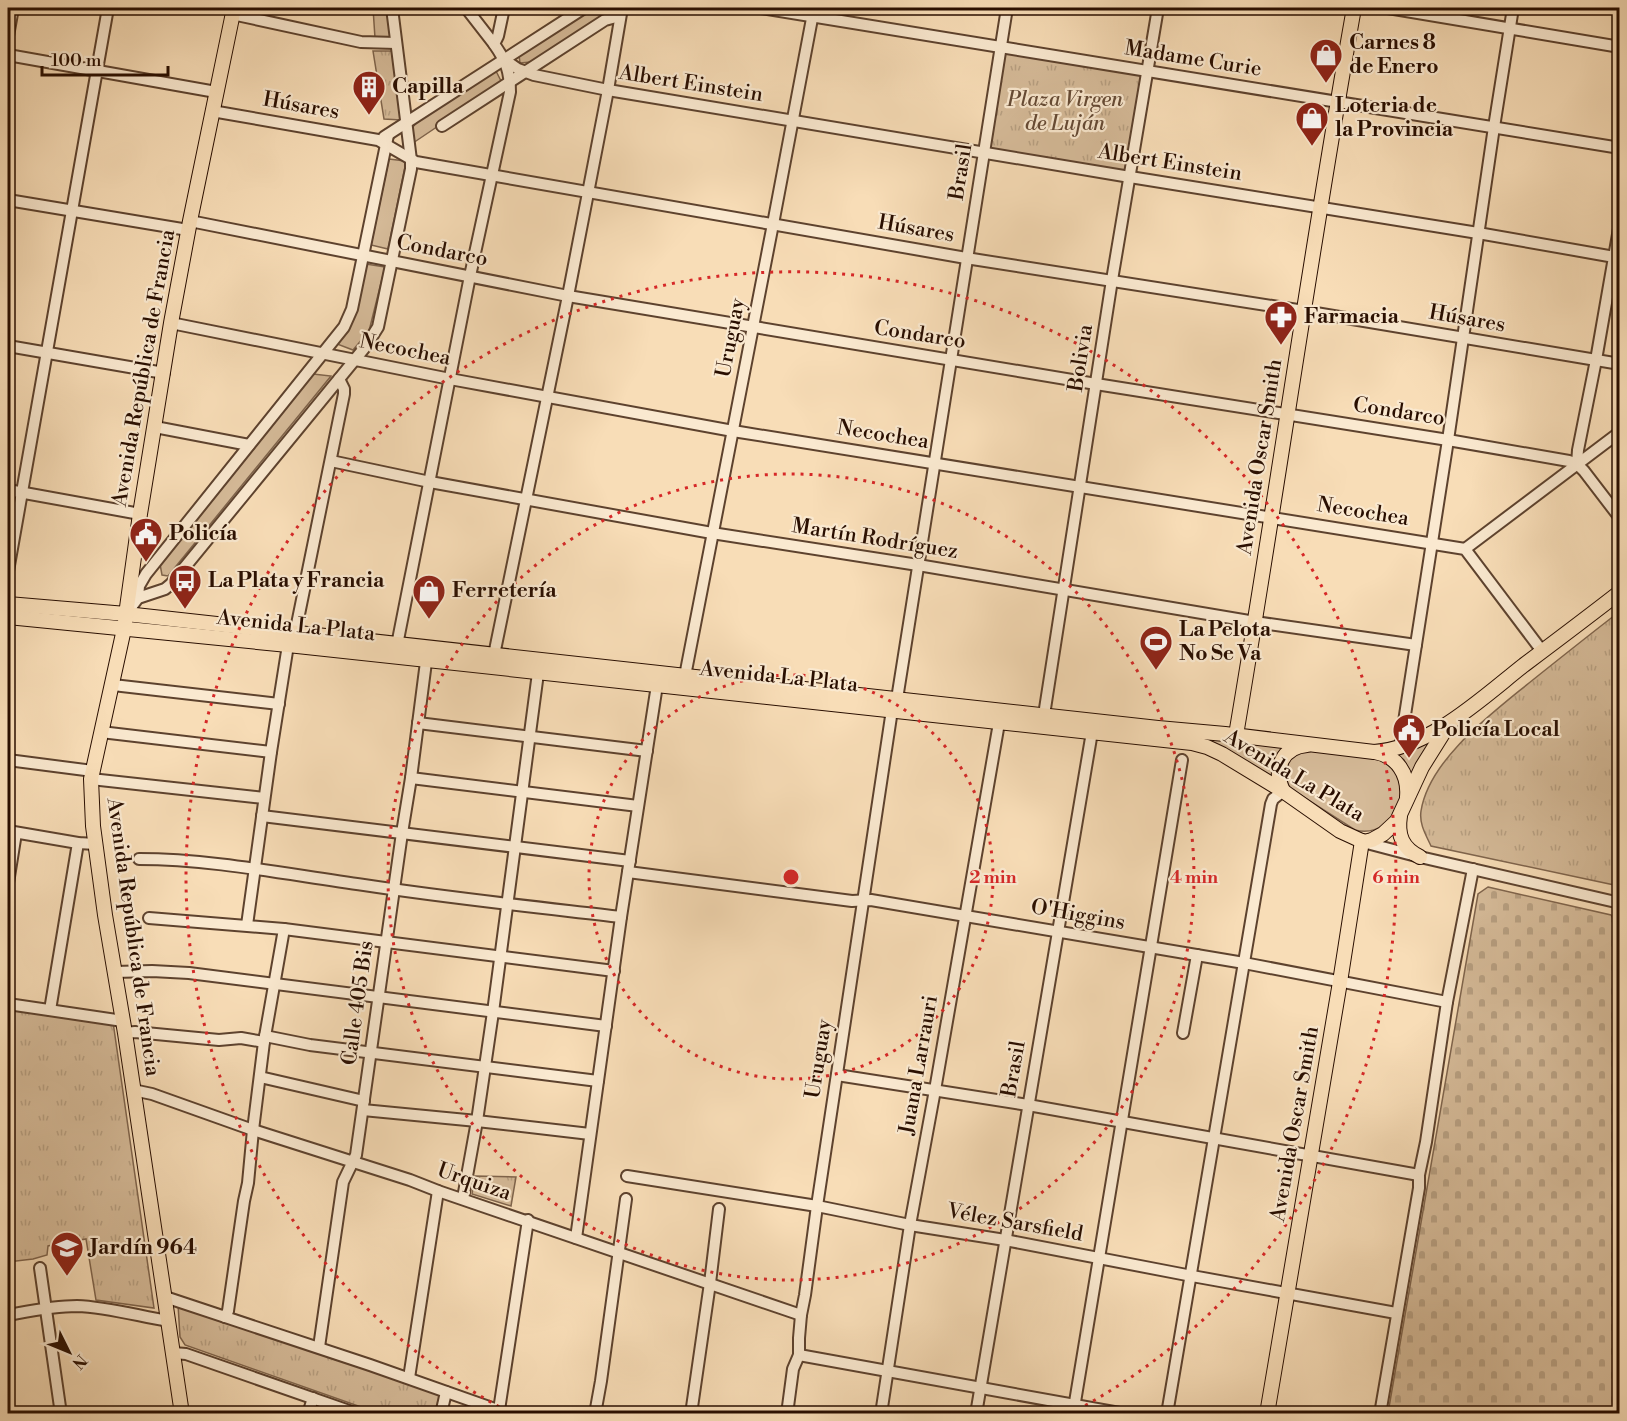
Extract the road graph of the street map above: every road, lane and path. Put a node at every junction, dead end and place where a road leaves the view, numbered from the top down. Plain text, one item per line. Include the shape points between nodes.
1 (13, 8) edge
2 (108, 8) edge
3 (392, 8) edge
4 (466, 8) edge
5 (504, 8) edge
6 (584, 8) edge
7 (761, 8) edge
8 (1007, 8) edge
9 (1158, 8) edge
10 (1354, 8) edge
11 (1388, 8) edge
12 (1513, 8) edge
13 (233, 11) edge
14 (621, 12) edge
15 (813, 12) edge
16 (1509, 27) junction
17 (8, 36) edge
18 (396, 43) junction
19 (494, 44) junction
20 (1000, 46) junction
21 (1620, 47) edge
22 (8, 55) edge
23 (505, 60) junction
24 (97, 71) junction
25 (1147, 72) junction
26 (526, 73) junction
27 (510, 82) junction
28 (608, 90) junction
29 (216, 92) junction
30 (1337, 102) junction
31 (212, 111) junction
32 (793, 121) junction
33 (407, 122) junction
34 (442, 126) dead end
35 (1494, 127) junction
36 (385, 140) junction
37 (1620, 148) edge
38 (984, 152) junction
39 (411, 160) junction
40 (492, 174) junction
41 (1130, 177) junction
42 (587, 191) junction
43 (8, 200) edge
44 (1320, 207) junction
45 (72, 211) junction
46 (1620, 223) edge
47 (773, 224) junction
48 (189, 226) junction
49 (1478, 233) junction
50 (363, 256) junction
51 (1616, 257) edge
52 (966, 258) junction
53 (392, 261) junction
54 (470, 276) junction
55 (1112, 280) junction
56 (568, 296) junction
57 (1304, 311) junction
58 (171, 323) junction
59 (753, 327) junction
60 (1463, 338) junction
61 (8, 345) edge
62 (47, 352) junction
63 (323, 354) junction
64 (354, 360) junction
65 (951, 360) junction
66 (1596, 360) junction
67 (1620, 364) edge
68 (164, 373) junction
69 (339, 379) junction
70 (450, 379) junction
71 (1096, 384) junction
72 (547, 398) junction
73 (1287, 414) junction
74 (155, 427) junction
75 (733, 431) junction
76 (1620, 432) edge
77 (1448, 440) junction
78 (249, 445) junction
79 (331, 462) junction
80 (934, 463) junction
81 (1577, 464) junction
82 (430, 482) junction
83 (1080, 488) junction
84 (8, 490) edge
85 (21, 492) junction
86 (526, 499) junction
87 (140, 514) junction
88 (1271, 517) junction
89 (1620, 518) edge
90 (712, 533) junction
91 (1432, 544) junction
92 (1465, 549) junction
93 (918, 565) junction
94 (8, 571) edge
95 (1063, 590) junction
96 (1620, 592) edge
97 (138, 598) junction
98 (8, 604) edge
99 (126, 614) junction
100 (8, 617) edge
101 (1255, 622) junction
102 (124, 629) junction
103 (292, 640) junction
104 (398, 645) junction
105 (1416, 645) junction
106 (1542, 651) junction
107 (494, 655) junction
108 (426, 662) junction
109 (538, 673) junction
110 (685, 676) junction
111 (113, 685) junction
112 (657, 685) junction
113 (279, 704) junction
114 (895, 705) junction
115 (1044, 715) junction
116 (1454, 719) junction
117 (418, 723) junction
118 (999, 723) junction
119 (101, 732) junction
120 (1092, 732) junction
121 (1236, 735) junction
122 (530, 736) junction
123 (1316, 744) junction
124 (1400, 747) junction
125 (647, 751) junction
126 (271, 752) junction
127 (1374, 752) junction
128 (8, 760) edge
129 (1182, 760) dead end
130 (92, 775) junction
131 (411, 778) junction
132 (1283, 791) junction
133 (522, 792) junction
134 (264, 798) junction
135 (1406, 802) junction
136 (638, 806) junction
137 (262, 816) junction
138 (1400, 816) junction
139 (12, 832) edge
140 (402, 833) junction
141 (1363, 842) junction
142 (78, 843) junction
143 (96, 844) junction
144 (514, 848) junction
145 (1420, 857) junction
146 (139, 859) dead end
147 (629, 867) junction
148 (254, 869) junction
149 (1473, 869) junction
150 (8, 883) edge
151 (394, 890) junction
152 (863, 900) junction
153 (1620, 903) edge
154 (508, 904) junction
155 (965, 916) junction
156 (621, 917) junction
157 (149, 918) dead end
158 (247, 925) junction
159 (284, 929) junction
160 (1059, 931) junction
161 (386, 943) junction
162 (1150, 947) junction
163 (1197, 955) junction
164 (500, 957) junction
165 (1244, 963) junction
166 (614, 971) junction
167 (115, 972) junction
168 (1340, 982) junction
169 (275, 983) junction
170 (379, 998) junction
171 (1447, 1002) junction
172 (8, 1004) edge
173 (50, 1010) junction
174 (492, 1012) junction
175 (606, 1026) junction
176 (124, 1027) junction
177 (1183, 1033) dead end
178 (265, 1039) junction
179 (370, 1053) junction
180 (483, 1068) junction
181 (837, 1075) junction
182 (260, 1077) junction
183 (598, 1081) junction
184 (133, 1090) junction
185 (935, 1090) junction
186 (363, 1105) junction
187 (1028, 1105) junction
188 (477, 1121) junction
189 (1120, 1122) junction
190 (253, 1130) junction
191 (590, 1134) junction
192 (1215, 1140) junction
193 (1310, 1156) junction
194 (352, 1162) junction
195 (627, 1176) dead end
196 (1419, 1176) junction
197 (438, 1191) junction
198 (463, 1198) junction
199 (626, 1199) dead end
200 (817, 1206) junction
201 (719, 1209) dead end
202 (528, 1220) junction
203 (910, 1225) junction
204 (576, 1238) junction
205 (1005, 1240) junction
206 (618, 1252) junction
207 (1098, 1257) junction
208 (40, 1268) dead end
209 (1192, 1276) junction
210 (710, 1283) junction
211 (1288, 1293) junction
212 (165, 1297) junction
213 (45, 1309) junction
214 (1396, 1313) junction
215 (8, 1315) edge
216 (801, 1315) junction
217 (225, 1317) junction
218 (168, 1321) junction
219 (320, 1347) junction
220 (173, 1353) junction
221 (799, 1354) junction
222 (888, 1370) junction
223 (409, 1378) junction
224 (980, 1387) junction
225 (446, 1392) junction
226 (313, 1398) junction
227 (1073, 1409) edge
228 (504, 1412) edge
229 (61, 1413) edge
230 (182, 1413) edge
231 (308, 1413) edge
232 (358, 1413) edge
233 (441, 1413) edge
234 (595, 1413) edge
235 (691, 1413) edge
236 (787, 1413) edge
237 (880, 1413) edge
238 (976, 1413) edge
239 (1125, 1413) edge
240 (1167, 1413) edge
241 (1267, 1413) edge
242 (1380, 1413) edge

1 - 17 street
2 - 24 street
3 - 18 street
4 - 19 street
5 - 19 street
6 - 23 street
7 - 15 street, Madame Curie
8 - 20 street, Brasil
9 - 25 street, Bolivia
10 - 30 main road, Avenida Oscar Smith
11 - 16 street
12 - 16 street
13 - 18 street via 367,43
13 - 29 main road, Avenida República de Francia
14 - 26 street
14 - 28 street
15 - 20 street, Madame Curie
15 - 32 street, Uruguay
16 - 21 street
16 - 35 street
18 - 33 street
19 - 23 street
20 - 25 street, Madame Curie
20 - 38 street, Brasil
22 - 24 street
23 - 26 street, Albert Einstein
23 - 27 street
23 - 33 street
24 - 29 street
24 - 45 street
25 - 30 street, Madame Curie
25 - 41 street, Bolivia
26 - 27 street
26 - 28 street, Albert Einstein
27 - 34 street
27 - 40 street
28 - 32 street, Albert Einstein
28 - 42 street
29 - 31 main road, Avenida República de Francia
30 - 35 street, Madame Curie
30 - 44 main road, Avenida Oscar Smith
31 - 36 street, Húsares
31 - 48 main road, Avenida República de Francia
32 - 38 street, Albert Einstein
32 - 47 street, Uruguay
33 - 36 street
33 - 39 street
35 - 37 street, Madame Curie
35 - 49 street
36 - 39 street, Húsares
36 - 50 street
38 - 41 street, Albert Einstein
38 - 52 street, Brasil
39 - 40 street, Húsares
39 - 53 street
40 - 42 street, Húsares
40 - 54 street
41 - 44 street, Albert Einstein
41 - 55 street, Bolivia
42 - 47 street, Húsares
42 - 56 street
43 - 45 street, Condarco
44 - 49 street, Albert Einstein
44 - 57 main road, Avenida Oscar Smith
45 - 48 street, Condarco
45 - 62 street
46 - 51 street
47 - 52 street, Húsares
47 - 59 street, Uruguay
48 - 50 street, Condarco
48 - 58 main road, Avenida República de Francia
49 - 51 street, Albert Einstein
49 - 60 street
50 - 53 street, Condarco
50 - 63 street via 348,320
51 - 66 street
52 - 55 street, Húsares
52 - 65 street, Brasil
53 - 54 street, Condarco
53 - 64 street via 378,327
54 - 56 street, Condarco
54 - 70 street
55 - 57 street, Húsares
55 - 71 street, Bolivia
56 - 59 street, Condarco
56 - 72 street
57 - 60 street, Húsares
57 - 73 main road, Avenida Oscar Smith
58 - 63 street, Necochea
58 - 68 main road, Avenida República de Francia
59 - 65 street, Condarco
59 - 75 street, Uruguay
60 - 66 street, Húsares
60 - 77 street
61 - 62 street
62 - 68 street
62 - 85 street
63 - 64 street, Necochea
63 - 78 street
64 - 69 street
64 - 70 street, Necochea
65 - 71 street, Condarco
65 - 80 street, Brasil
66 - 67 street, Húsares
66 - 81 street
68 - 74 main road, Avenida República de Francia
69 - 79 street via 344,389
69 - 97 street via 171,584
70 - 72 street, Necochea
70 - 82 street
71 - 73 street, Condarco
71 - 83 street, Bolivia
72 - 75 street, Necochea
72 - 86 street
73 - 77 street, Condarco
73 - 88 main road, Avenida Oscar Smith
74 - 78 street
74 - 87 main road, Avenida República de Francia
75 - 80 street, Necochea
75 - 90 street, Uruguay
76 - 81 street
77 - 81 street, Condarco
77 - 91 street
78 - 97 street via 146,574
79 - 82 street, Martín Rodríguez
79 - 103 street
80 - 83 street, Necochea
80 - 93 street, Brasil
81 - 89 street
81 - 92 street
82 - 86 street, Martín Rodríguez
82 - 104 street
83 - 88 street, Necochea
83 - 95 street, Bolivia
84 - 85 street
85 - 87 street
85 - 94 street
86 - 90 street, Martín Rodríguez
86 - 107 street
87 - 99 main road, Avenida República de Francia
88 - 91 street, Necochea
88 - 101 main road, Avenida Oscar Smith
90 - 93 street, Martín Rodríguez
90 - 110 street, Uruguay
91 - 92 street, Necochea
91 - 105 street
92 - 106 street
93 - 95 street, Martín Rodríguez
93 - 114 street, Brasil
95 - 101 street, Martín Rodríguez
95 - 115 street, Bolivia
96 - 106 main road, Avenida La Plata
97 - 99 street
98 - 99 main road, Avenida La Plata
99 - 102 main road, Avenida República de Francia
99 - 103 main road, Avenida La Plata
100 - 102 main road, Avenida La Plata
101 - 105 street, Martín Rodríguez
101 - 121 main road, Avenida Oscar Smith
102 - 103 main road, Avenida La Plata
102 - 111 main road, Avenida República de Francia
103 - 104 main road, Avenida La Plata
103 - 108 main road, Avenida La Plata
103 - 113 street
104 - 107 main road, Avenida La Plata
105 - 124 street
106 - 116 main road, Avenida La Plata
107 - 110 main road, Avenida La Plata
108 - 109 main road, Avenida La Plata
108 - 117 street, Calle 405 Bis
109 - 112 main road, Avenida La Plata
109 - 122 street
110 - 114 main road, Avenida La Plata
111 - 113 street
111 - 119 main road, Avenida República de Francia
112 - 114 main road, Avenida La Plata
112 - 125 street
113 - 126 street
114 - 115 main road, Avenida La Plata
114 - 118 main road, Avenida La Plata
114 - 152 street, Uruguay
115 - 121 main road, Avenida La Plata
116 - 124 main road, Avenida La Plata
116 - 135 main road, Avenida La Plata via 1426,759
117 - 122 street
117 - 131 street, Calle 405 Bis
118 - 120 main road, Avenida La Plata
118 - 155 street, Juana Larrauri
119 - 126 street
119 - 130 main road, Avenida República de Francia
120 - 132 main road, Avenida La Plata via 1207,747
120 - 160 street, Brasil
121 - 123 main road, Avenida La Plata
122 - 125 street
122 - 133 street
123 - 127 main road, Avenida La Plata
123 - 132 main road via 1298,746 1282,758 1279,777
124 - 127 main road, Avenida La Plata
125 - 136 street
126 - 134 street
127 - 135 main road via 1389,756 1401,768 1407,785
128 - 130 street
129 - 162 street
130 - 134 street
130 - 143 main road, Avenida República de Francia
131 - 133 street
131 - 140 street, Calle 405 Bis
132 - 141 main road, Avenida La Plata via 1340,831
132 - 165 street via 1271,804
133 - 136 street
133 - 144 street
134 - 137 street
135 - 138 main road, Avenida La Plata
136 - 147 street
137 - 140 street, O'Higgins
137 - 148 street
138 - 141 main road, Avenida La Plata via 1383,834
138 - 145 main road via 1401,840
139 - 142 street
139 - 150 street
140 - 144 street, O'Higgins
140 - 151 street, Calle 405 Bis
141 - 145 street
141 - 168 main road, Avenida Oscar Smith
142 - 143 street
142 - 173 street
143 - 167 main road, Avenida República de Francia
144 - 147 street, O'Higgins
144 - 154 street
145 - 149 street
146 - 148 street
147 - 152 street, O'Higgins
147 - 156 street
148 - 151 street
148 - 158 street
149 - 153 street
149 - 171 street
151 - 154 street
151 - 161 street, Calle 405 Bis
152 - 155 street, O'Higgins
152 - 181 street, Uruguay
154 - 156 street
154 - 164 street
155 - 160 street, O'Higgins
155 - 185 street, Juana Larrauri
156 - 166 street
157 - 158 street
158 - 159 street
159 - 161 street
159 - 169 street
160 - 162 street, O'Higgins
160 - 187 street, Brasil
161 - 164 street
161 - 170 street, Calle 405 Bis
162 - 163 street, O'Higgins
162 - 189 street
163 - 165 street, O'Higgins
163 - 177 street
164 - 166 street
164 - 174 street
165 - 168 street, O'Higgins
165 - 192 street
166 - 175 street
167 - 169 street via 189,973
167 - 176 main road, Avenida República de Francia
168 - 171 street, O'Higgins
168 - 193 main road, Avenida Oscar Smith
169 - 170 street
169 - 178 street
170 - 174 street
170 - 179 street, Calle 405 Bis
171 - 196 street
172 - 173 street
173 - 176 street
174 - 175 street
174 - 180 street
175 - 183 street
176 - 178 street via 135,1032 219,1040
176 - 184 main road, Avenida República de Francia
178 - 179 street
178 - 182 street
179 - 180 street
179 - 186 street, Calle 405 Bis
180 - 183 street
180 - 188 street
181 - 185 street
181 - 200 street, Uruguay
182 - 186 street
182 - 190 street
183 - 191 street
184 - 190 street, Urquiza
184 - 212 main road, Avenida República de Francia
185 - 187 street
185 - 203 street, Juana Larrauri
186 - 188 street
186 - 194 street, Calle 405 Bis
187 - 189 street
187 - 205 street, Brasil
188 - 191 street
188 - 198 street
189 - 192 street
189 - 207 street
190 - 194 street, Urquiza
190 - 217 street
191 - 204 street
192 - 193 street
192 - 209 street
193 - 196 street
193 - 211 main road, Avenida Oscar Smith
194 - 197 street, Urquiza
194 - 219 street, Calle 405 Bis via 343,1182
195 - 200 street, Vélez Sarsfield
196 - 214 street
197 - 198 street, Urquiza
197 - 223 street
198 - 202 street, Urquiza
199 - 206 street
200 - 203 street, Vélez Sarsfield
200 - 216 street, Uruguay
201 - 210 street
202 - 204 street, Urquiza
202 - 228 street
203 - 205 street, Vélez Sarsfield
203 - 222 street, Juana Larrauri
204 - 206 street, Urquiza
205 - 207 street, Vélez Sarsfield
205 - 224 street, Brasil
206 - 210 street, Urquiza
206 - 234 street
207 - 209 street, Vélez Sarsfield
207 - 227 street
208 - 213 street
209 - 211 street, Vélez Sarsfield
209 - 240 street
210 - 216 street, Urquiza
210 - 235 street
211 - 214 street, Vélez Sarsfield
211 - 241 main road, Avenida Oscar Smith
212 - 217 street
212 - 218 main road, Avenida República de Francia
213 - 215 street
213 - 218 street via 89,1307
213 - 229 street
214 - 242 street
216 - 221 street, Uruguay
217 - 219 street
218 - 220 main road, Avenida República de Francia
219 - 223 street
220 - 226 street via 186,1354
220 - 230 main road, Avenida República de Francia
221 - 222 street
221 - 236 street, Uruguay
222 - 224 street
222 - 237 street, Juana Larrauri
223 - 225 street
224 - 227 street
224 - 238 street, Brasil
225 - 228 street
225 - 233 street
226 - 231 street
226 - 232 street
227 - 239 street

